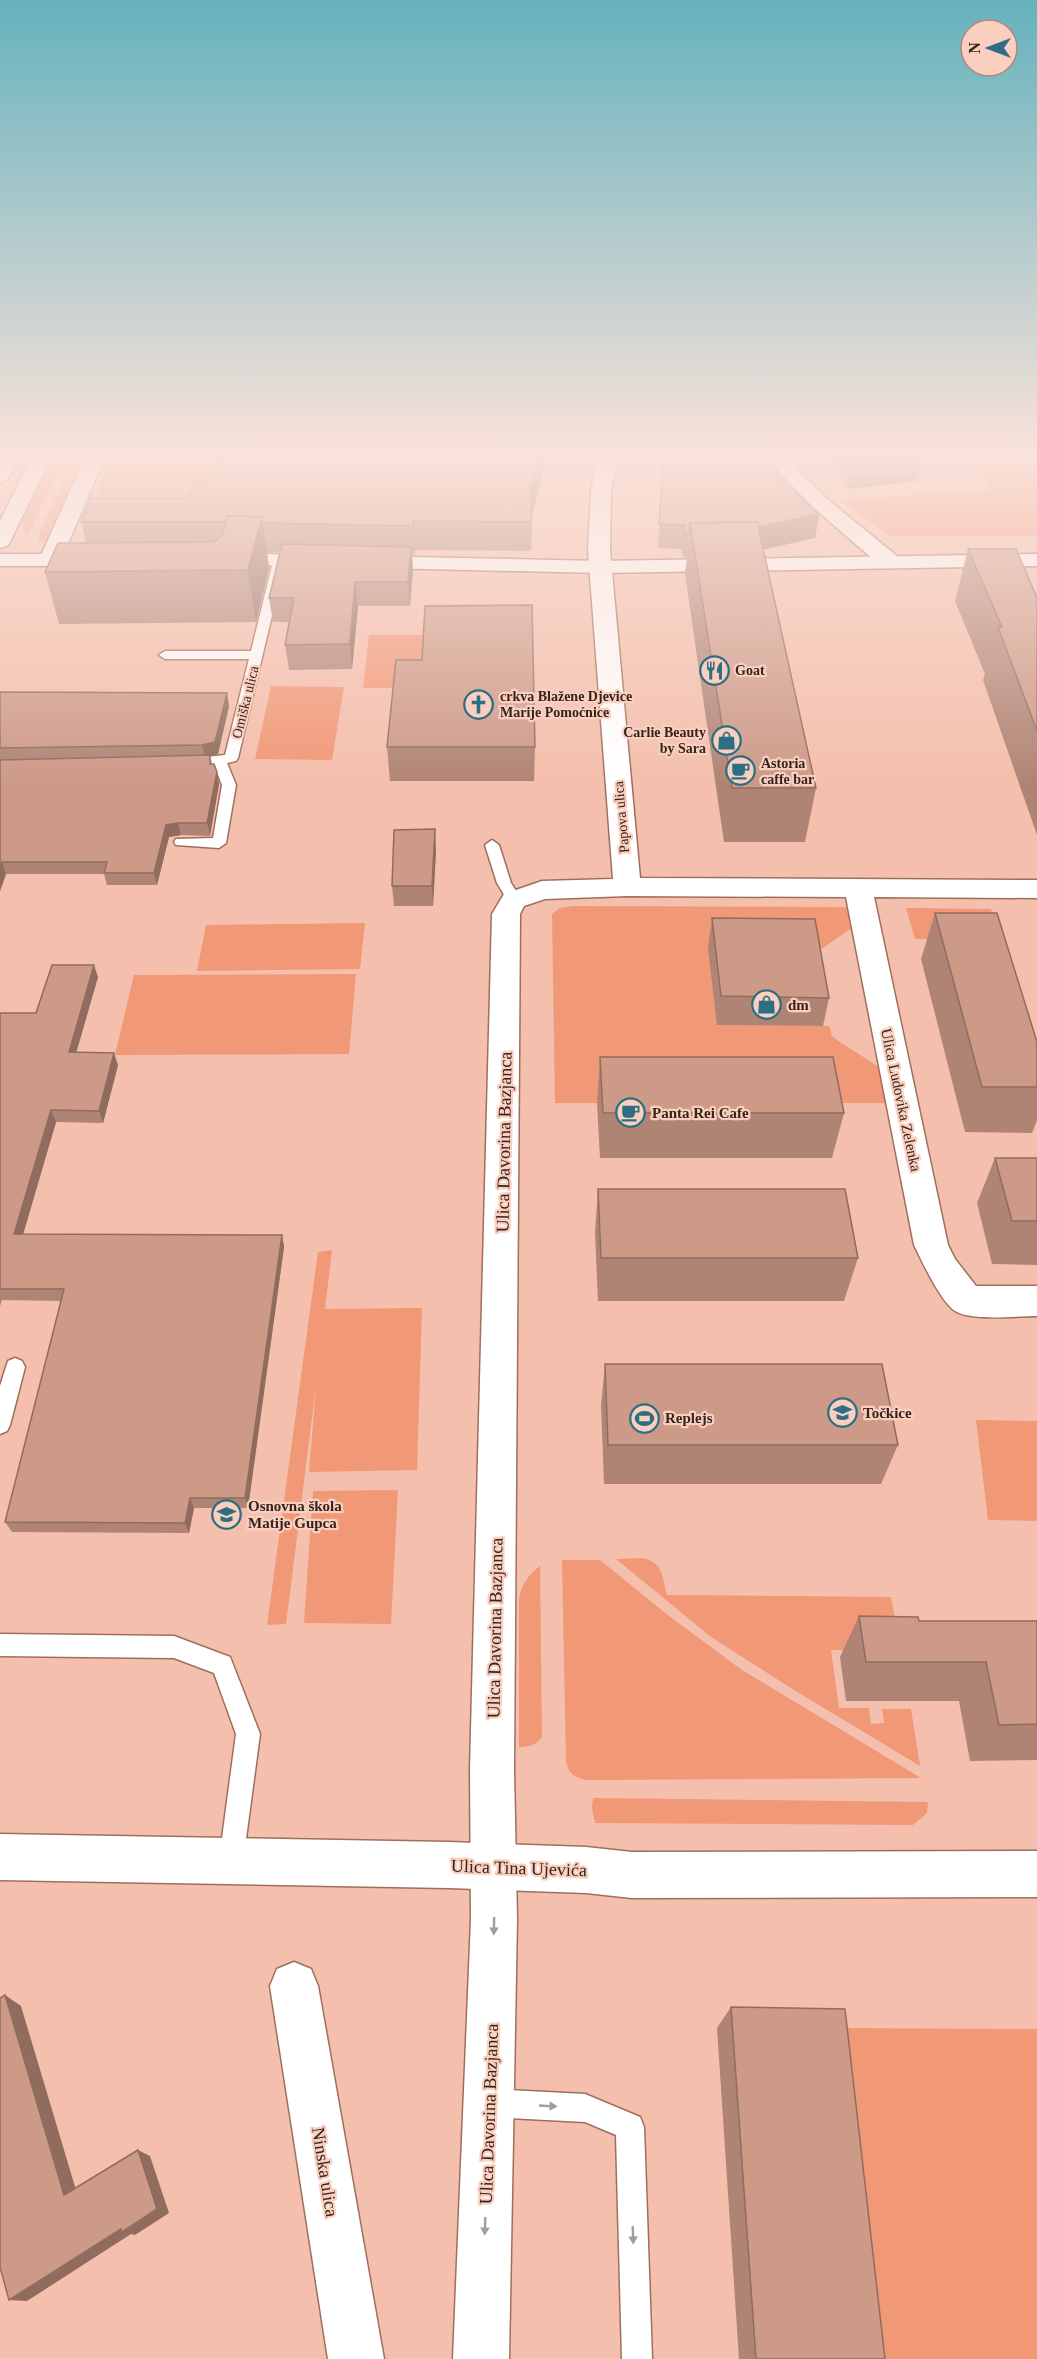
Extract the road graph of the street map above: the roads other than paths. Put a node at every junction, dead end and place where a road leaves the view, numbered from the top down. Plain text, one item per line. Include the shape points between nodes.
1 (223, 563) edge
2 (244, 563) edge
3 (278, 563) edge
4 (391, 563) edge
5 (600, 563) edge
6 (788, 563) edge
7 (913, 563) edge
8 (1010, 563) edge
9 (600, 567) junction
10 (165, 655) dead end
11 (256, 655) junction
12 (219, 760) junction
13 (171, 763) edge
14 (182, 842) dead end
15 (492, 845) dead end
16 (627, 887) junction
17 (858, 889) junction
18 (1037, 890) edge
19 (514, 900) junction
20 (1037, 1301) edge
21 (15, 1367) dead end
22 (0, 1425) edge
23 (0, 1645) edge
24 (0, 1857) edge
25 (231, 1862) junction
26 (492, 1868) junction
27 (1037, 1874) edge
28 (294, 1986) dead end
29 (489, 2103) junction
30 (356, 2359) edge
31 (481, 2359) edge
32 (637, 2359) edge

1 - 2 street
3 - 11 lane, Omiška ulica
4 - 9 street
5 - 9 street, Papova ulica
6 - 9 street
7 - 8 street via 968,568
9 - 16 street, Papova ulica
10 - 11 lane
11 - 12 lane, Omiška ulica via 231,758
12 - 13 lane
12 - 14 lane via 229,785 219,843
15 - 19 lane
16 - 17 street
16 - 19 street via 542,890
17 - 18 street
17 - 20 street, Ulica Ludovika Zelenka via 931,1245 967,1301
19 - 26 street, Ulica Davorina Bazjanca via 506,914
21 - 22 lane
23 - 25 lane via 174,1647 222,1665 248,1734
24 - 25 street, Ulica Tina Ujevića
25 - 26 street, Ulica Tina Ujevića
26 - 27 street, Ulica Tina Ujevića via 632,1875
26 -> 29 street, Ulica Davorina Bazjanca
28 - 30 street, Ninska ulica
29 -> 31 street, Ulica Davorina Bazjanca
29 -> 32 lane via 585,2108 630,2127

